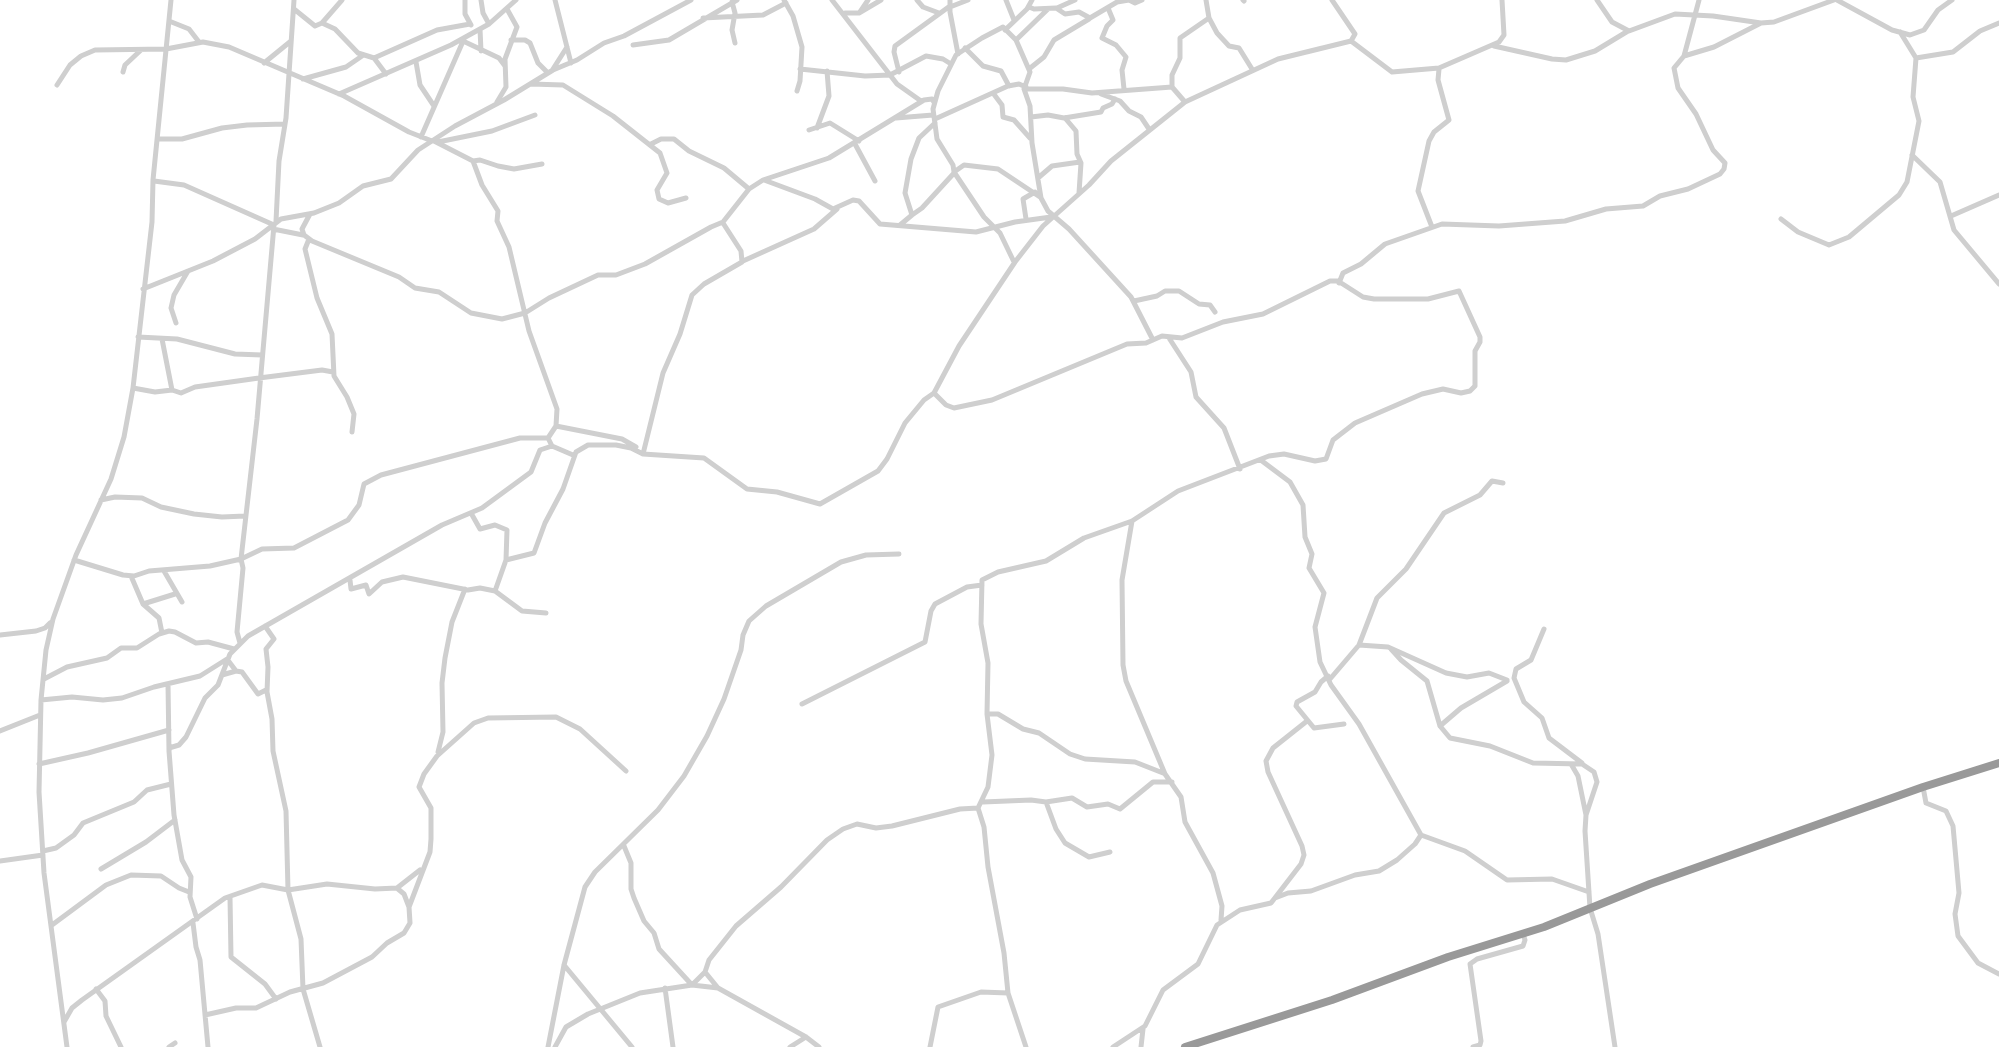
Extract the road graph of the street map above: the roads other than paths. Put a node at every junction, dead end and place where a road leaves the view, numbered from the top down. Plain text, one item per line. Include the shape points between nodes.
1 (171, 0) edge
2 (294, 0) edge
3 (342, 0) edge
4 (465, 0) edge
5 (481, 0) edge
6 (555, 0) edge
7 (691, 0) edge
8 (832, 0) edge
9 (868, 0) edge
10 (881, 0) edge
11 (917, 0) edge
12 (968, 0) edge
13 (1006, 0) edge
14 (1075, 0) edge
15 (1106, 0) edge
16 (1142, 0) edge
17 (1206, 0) edge
18 (1213, 0) edge
19 (1332, 0) edge
20 (1502, 0) edge
21 (1597, 0) edge
22 (1699, 0) edge
23 (1836, 0) edge
24 (1952, 0) edge
25 (734, 1) edge
26 (785, 2) edge
27 (510, 3) edge
28 (1030, 3) edge
29 (950, 4) edge
30 (1112, 4) edge
31 (1855, 4) edge
32 (1052, 8) junction
33 (294, 9) junction
34 (844, 13) junction
35 (859, 13) junction
36 (939, 13) junction
37 (1209, 14) junction
38 (1694, 16) junction
39 (735, 17) junction
40 (703, 18) junction
41 (1090, 18) junction
42 (1014, 20) junction
43 (169, 21) junction
44 (322, 23) junction
45 (1761, 23) junction
46 (1999, 23) edge
47 (470, 24) junction
48 (489, 24) junction
49 (478, 30) junction
50 (1005, 30) junction
51 (1629, 31) junction
52 (1900, 32) junction
53 (464, 39) junction
54 (291, 40) junction
55 (511, 40) junction
56 (1016, 40) junction
57 (1351, 41) junction
58 (200, 42) junction
59 (735, 43) dead end
60 (633, 45) dead end
61 (179, 46) junction
62 (1494, 46) junction
63 (567, 47) junction
64 (965, 48) junction
65 (166, 49) junction
66 (141, 50) junction
67 (481, 51) junction
68 (958, 54) junction
69 (362, 56) junction
70 (1684, 56) junction
71 (374, 58) junction
72 (1916, 58) junction
73 (165, 61) junction
74 (416, 62) junction
75 (264, 63) junction
76 (571, 63) junction
77 (951, 64) junction
78 (505, 66) junction
79 (1439, 68) junction
80 (800, 69) junction
81 (1029, 69) junction
82 (1252, 69) junction
83 (827, 71) junction
84 (123, 72) dead end
85 (550, 72) junction
86 (899, 72) junction
87 (289, 74) junction
88 (386, 74) junction
89 (890, 75) junction
90 (302, 79) junction
91 (531, 84) junction
92 (57, 85) dead end
93 (1009, 86) junction
94 (1172, 87) junction
95 (1025, 88) junction
96 (1124, 89) junction
97 (797, 91) dead end
98 (993, 93) junction
99 (1092, 93) junction
100 (338, 94) junction
101 (1115, 99) junction
102 (921, 101) junction
103 (497, 102) dead end
104 (934, 102) junction
105 (1185, 102) junction
106 (434, 106) junction
107 (535, 115) dead end
108 (1031, 117) junction
109 (895, 118) junction
110 (1064, 118) junction
111 (935, 119) junction
112 (285, 124) junction
113 (817, 128) junction
114 (1149, 129) junction
115 (809, 130) dead end
116 (421, 137) junction
117 (159, 139) junction
118 (1031, 140) junction
119 (434, 141) junction
120 (857, 142) junction
121 (651, 144) junction
122 (1911, 154) junction
123 (473, 161) junction
124 (1080, 162) junction
125 (542, 164) dead end
126 (955, 172) junction
127 (1037, 179) junction
128 (153, 180) junction
129 (763, 180) junction
130 (875, 181) dead end
131 (749, 189) junction
132 (1035, 192) junction
133 (1079, 193) junction
134 (1999, 195) edge
135 (686, 198) dead end
136 (1041, 198) junction
137 (837, 209) junction
138 (310, 214) junction
139 (912, 215) junction
140 (1951, 216) junction
141 (1053, 217) junction
142 (1026, 219) junction
143 (1781, 219) dead end
144 (723, 222) junction
145 (275, 225) junction
146 (900, 225) junction
147 (1432, 227) junction
148 (994, 228) junction
149 (306, 237) junction
150 (742, 262) junction
151 (1015, 262) junction
152 (188, 271) junction
153 (1339, 284) junction
154 (1999, 284) edge
155 (143, 289) junction
156 (1134, 301) junction
157 (1215, 312) dead end
158 (525, 313) junction
159 (176, 323) dead end
160 (138, 337) junction
161 (1169, 338) junction
162 (162, 339) junction
163 (1153, 340) junction
164 (262, 355) junction
165 (333, 372) junction
166 (259, 378) junction
167 (133, 388) junction
168 (172, 390) junction
169 (934, 393) junction
170 (556, 426) junction
171 (352, 432) dead end
172 (548, 438) junction
173 (552, 446) junction
174 (643, 454) junction
175 (573, 455) junction
176 (1262, 461) junction
177 (1240, 469) junction
178 (1503, 483) dead end
179 (101, 500) junction
180 (471, 513) junction
181 (245, 516) junction
182 (1132, 521) junction
183 (899, 554) dead end
184 (241, 559) junction
185 (74, 560) junction
186 (506, 560) junction
187 (164, 571) junction
188 (131, 576) junction
189 (350, 579) junction
190 (982, 585) junction
191 (465, 589) junction
192 (495, 591) junction
193 (175, 594) junction
194 (182, 602) dead end
195 (143, 604) junction
196 (546, 613) dead end
197 (53, 619) junction
198 (265, 626) junction
199 (1544, 629) dead end
200 (162, 633) junction
201 (0, 635) edge
202 (240, 643) junction
203 (1359, 645) junction
204 (234, 649) junction
205 (1391, 649) junction
206 (227, 659) junction
207 (236, 671) junction
208 (222, 675) junction
209 (1329, 678) junction
210 (43, 680) junction
211 (1507, 680) junction
212 (1515, 682) junction
213 (168, 684) junction
214 (266, 690) junction
215 (41, 700) junction
216 (802, 704) dead end
217 (987, 714) junction
218 (40, 715) junction
219 (1307, 721) junction
220 (1344, 724) dead end
221 (1440, 726) junction
222 (169, 730) junction
223 (0, 731) edge
224 (169, 748) junction
225 (437, 756) junction
226 (1571, 763) junction
227 (1999, 763) edge
228 (39, 764) junction
229 (1582, 764) junction
230 (626, 771) dead end
231 (1165, 774) junction
232 (1172, 782) junction
233 (171, 784) junction
234 (1923, 787) junction
235 (983, 802) junction
236 (1046, 802) junction
237 (978, 808) junction
238 (1586, 815) junction
239 (175, 820) junction
240 (1421, 835) junction
241 (624, 846) junction
242 (1110, 852) dead end
243 (43, 853) junction
244 (0, 861) edge
245 (423, 867) junction
246 (101, 869) dead end
247 (397, 888) junction
248 (288, 890) junction
249 (190, 892) junction
250 (1589, 892) junction
251 (230, 896) junction
252 (1274, 898) junction
253 (409, 907) junction
254 (1590, 908) junction
255 (195, 921) junction
256 (1221, 921) junction
257 (51, 925) junction
258 (1523, 934) junction
259 (564, 965) junction
260 (705, 972) junction
261 (1999, 974) edge
262 (692, 985) junction
263 (665, 988) junction
264 (718, 988) junction
265 (96, 989) junction
266 (303, 989) junction
267 (1008, 993) junction
268 (276, 999) junction
269 (602, 1010) junction
270 (205, 1015) junction
271 (64, 1023) junction
272 (1143, 1029) junction
273 (806, 1037) junction
274 (1209, 1043) edge
275 (209, 1046) edge
276 (67, 1047) edge
277 (121, 1047) edge
278 (320, 1047) edge
279 (548, 1047) edge
280 (555, 1047) edge
281 (632, 1047) edge
282 (673, 1047) edge
283 (790, 1047) edge
284 (819, 1047) edge
285 (930, 1047) edge
286 (1026, 1047) edge
287 (1113, 1047) edge
288 (1141, 1047) edge
289 (1185, 1047) edge
290 (1473, 1047) edge
291 (1615, 1047) edge

1 - 43 street
2 - 33 street
3 - 44 street
4 - 47 street
5 - 48 street
6 - 63 street
7 - 76 street
8 - 34 street
9 - 35 street
10 - 35 street
11 - 36 street
12 - 29 street
13 - 42 street
14 - 32 street
15 - 30 street
16 - 30 street
17 - 37 street
18 - 37 street
19 - 57 street via 1355,34
20 - 62 street via 1504,35
21 - 51 street via 1612,22
22 - 38 street
23 - 31 street
23 - 45 street
24 - 52 street via 1920,32
25 - 39 street
25 - 40 street
26 - 39 street via 766,15
26 - 80 street via 801,42
27 - 48 street
27 - 55 street via 517,27
28 - 32 street via 1034,9
28 - 42 street
29 - 36 street
29 - 68 street
30 - 41 street
30 - 96 street via 1113,20 1102,38 1126,57
31 - 52 street
32 - 41 street
32 - 56 street
33 - 44 street via 312,26
33 - 54 street
34 - 35 street
34 - 89 street
36 - 86 street via 895,46
37 - 82 street via 1217,33 1229,46 1241,49
37 - 94 street via 1180,38
38 - 45 street
38 - 51 street via 1671,14
38 - 70 street
39 - 40 street
39 - 59 street
40 - 60 street via 669,40
41 - 81 street via 1054,40
42 - 50 street
43 - 58 street via 189,29
43 - 65 street
44 - 69 street
45 - 70 street
46 - 72 street via 1953,52
47 - 49 street
47 - 71 street via 437,30
48 - 49 street
49 - 53 street
49 - 67 street
50 - 56 street
50 - 64 street via 995,30
51 - 62 street via 1566,60
52 - 72 street
53 - 67 street
53 - 74 street
53 - 106 street
54 - 75 street
54 - 87 street
55 - 78 street
55 - 85 street via 530,43 538,63
56 - 81 street
57 - 79 street via 1392,72
57 - 82 street
58 - 61 street
58 - 75 street via 229,47
61 - 65 street
61 - 73 street
62 - 79 street
63 - 76 street
63 - 85 street
64 - 68 street
64 - 93 street via 983,66 1001,71
65 - 66 street
65 - 73 street
66 - 84 street
66 - 92 street via 86,53
67 - 78 street
68 - 77 street
69 - 71 street
69 - 90 street via 346,67
70 - 147 street via 1674,68 1675,83 1725,163 1720,174 1643,206 1606,209 1565,221
71 - 88 street
72 - 122 street via 1913,97 1919,121
73 - 117 street
74 - 88 street
74 - 106 street via 420,85
75 - 87 street
76 - 85 street
77 - 86 street via 921,57
77 - 104 street
78 - 103 street via 506,87
79 - 147 street via 1449,120 1429,141 1418,191
80 - 83 street
80 - 97 street
81 - 95 street
82 - 105 street
83 - 89 street
83 - 113 street via 829,97
85 - 91 street
86 - 89 street
87 - 90 street
87 - 112 street
88 - 100 street
89 - 102 street
90 - 100 street
91 - 119 street
91 - 121 street via 563,85
93 - 95 street
93 - 98 street
94 - 96 street
94 - 105 street
95 - 99 street
95 - 108 street
96 - 99 street
98 - 111 street
98 - 118 street via 1003,117 1014,120
99 - 101 street
100 - 116 street
101 - 110 street via 1101,112
101 - 114 street
102 - 104 street
102 - 109 street
104 - 111 street
105 - 114 street
106 - 116 street
107 - 119 street via 492,131
108 - 110 street
108 - 118 street
109 - 111 street
109 - 120 street
110 - 124 street via 1075,128
111 - 126 street via 937,139
111 - 139 street via 919,138 909,163 905,193
112 - 117 street
112 - 145 street
113 - 115 street
113 - 120 street via 830,123
114 - 133 street
116 - 119 street
117 - 128 street
118 - 127 street
119 - 123 street
119 - 138 street via 391,179 363,186
120 - 129 street via 823,161
120 - 130 street
121 - 131 street via 674,139
121 - 135 street via 667,173 658,197 668,203
122 - 140 street via 1942,185
122 - 143 street via 1907,182 1899,195 1845,239 1826,244
123 - 125 street via 511,169
123 - 158 street via 498,211
124 - 127 street via 1052,166
124 - 133 street
126 - 132 street via 964,165 998,169
126 - 139 street
126 - 148 street
127 - 136 street
128 - 145 street via 184,185
128 - 155 street
129 - 131 street
129 - 137 street
131 - 144 street
132 - 136 street
132 - 142 street via 1023,199
133 - 141 street
134 - 140 street
136 - 141 street
137 - 146 street via 857,200 878,224
137 - 150 street via 814,229
138 - 145 street
138 - 149 street via 303,226
139 - 146 street
140 - 154 street via 1954,230
141 - 142 street
141 - 151 street
141 - 156 street
142 - 148 street
144 - 150 street
144 - 158 street via 645,264 593,277
145 - 149 street
145 - 152 street
145 - 164 street
146 - 148 street via 976,232
147 - 153 street via 1385,244 1343,273
148 - 151 street
149 - 158 street via 415,288 439,292 471,313 499,320
149 - 165 street via 317,298 332,334
150 - 174 street via 692,295 663,373
151 - 169 street
152 - 155 street
152 - 159 street via 171,308
153 - 161 street via 1324,283 1263,314
153 - 176 street via 1363,297 1384,300 1460,292 1480,337 1475,386 1467,392 1433,391 1359,420 1333,440 1326,459 1279,454
155 - 160 street
156 - 157 street via 1179,291
156 - 163 street
158 - 170 street via 557,409
160 - 162 street
160 - 167 street
161 - 163 street
161 - 177 street via 1191,372 1196,397 1224,428
162 - 164 street
162 - 168 street
163 - 169 street via 1127,344 983,403 954,408
164 - 166 street
165 - 166 street
165 - 171 street via 351,404
166 - 168 street via 181,393
166 - 181 street
167 - 168 street
167 - 179 street via 116,465
169 - 174 street via 905,423 878,471 820,504 747,489 704,458
170 - 172 street
170 - 174 street via 622,439
172 - 173 street
172 - 184 street via 520,438 381,475 364,484 359,505 342,523 294,548 262,549
173 - 175 street
173 - 180 street via 537,452 533,468 518,483
174 - 175 street via 624,446 592,445
175 - 186 street via 534,553
176 - 177 street
176 - 209 street via 1294,487 1303,505 1312,554 1309,568 1324,590 1315,632 1319,659
177 - 182 street via 1178,491
178 - 203 street via 1492,481 1480,495 1444,513 1406,569 1377,598
179 - 181 street via 142,498 194,514
179 - 185 street
180 - 186 street via 480,529 495,525 507,530
180 - 189 street
181 - 184 street
182 - 190 street via 1084,538 1046,561 992,574
182 - 231 street via 1122,580 1123,665
183 - 241 street via 841,562 755,615 700,747 670,796
184 - 187 street
184 - 202 street
185 - 188 street
185 - 197 street
186 - 192 street
187 - 188 street
187 - 193 street
188 - 195 street
189 - 191 street via 351,589 366,585 369,594 382,582 403,577
189 - 198 street
190 - 216 street via 935,604 925,642
190 - 217 street
191 - 192 street
191 - 225 street via 445,658 443,732
192 - 196 street via 522,611
193 - 194 street
193 - 195 street
195 - 200 street via 159,618
197 - 201 street via 41,630
197 - 210 street
198 - 202 street
198 - 214 street via 274,639 266,649
199 - 212 street via 1531,660 1514,671
200 - 204 street via 173,631 196,643
200 - 210 street via 137,648 121,648
202 - 204 street
203 - 205 street
203 - 209 street
204 - 206 street
205 - 211 street via 1442,672 1467,677 1489,673
205 - 221 street via 1427,681
206 - 207 street
206 - 208 street
206 - 213 street via 207,673
207 - 208 street
207 - 214 street via 258,694
208 - 224 street via 186,737
209 - 219 street via 1297,704
209 - 240 street
210 - 215 street
211 - 212 street
211 - 221 street
212 - 229 street via 1524,702 1543,720 1549,738
213 - 215 street via 114,699
213 - 222 street
214 - 248 street via 287,816
215 - 218 street
217 - 231 street via 1039,733 1070,754 1135,762
217 - 235 street via 992,755
218 - 223 street
218 - 228 street
219 - 220 street via 1317,729
219 - 252 street via 1273,748 1266,761 1304,852 1301,864
221 - 226 street via 1450,738 1533,763
222 - 224 street
222 - 228 street
224 - 233 street
225 - 230 street via 484,719 549,716 580,729
225 - 245 street via 419,787 432,812 430,852
226 - 229 street
226 - 238 street
227 - 234 highway
228 - 243 street
229 - 238 street via 1597,778
231 - 232 street
232 - 236 street via 1150,784 1120,809 1108,804 1085,807 1072,798
232 - 256 street via 1185,822 1218,887
233 - 239 street
233 - 243 street via 147,790 134,802 83,823 74,835
234 - 254 highway
234 - 261 street via 1924,800 1946,811 1953,826 1958,936 1978,963
235 - 236 street
235 - 237 street
236 - 242 street via 1065,843 1089,857
237 - 260 street via 879,828 854,825 837,833 736,926
237 - 267 street
238 - 250 street
239 - 246 street
239 - 249 street via 182,860 191,877
240 - 250 street via 1465,851 1507,880 1552,879
240 - 252 street via 1379,871
241 - 259 street via 585,887
241 - 262 street via 631,863 631,889 644,921 663,954
243 - 244 street
243 - 257 street
245 - 247 street
245 - 253 street
247 - 248 street via 327,884
247 - 253 street
248 - 251 street via 262,885
248 - 266 street via 301,939
249 - 255 street
249 - 257 street via 161,876 131,875 106,885
250 - 254 street
251 - 255 street
251 - 268 street via 231,957
252 - 256 street via 1268,905
253 - 266 street via 410,923 400,936 361,964
254 - 258 highway
254 - 291 street
255 - 265 street
255 - 270 street
256 - 272 street via 1198,964 1163,990
257 - 271 street
258 - 274 highway
258 - 290 street via 1523,946 1470,964 1481,1041
259 - 269 street
259 - 279 street
260 - 262 street
260 - 264 street
262 - 263 street
262 - 264 street
263 - 269 street
263 - 282 street
264 - 273 street
265 - 271 street via 72,1008
265 - 277 street
266 - 268 street
266 - 278 street
267 - 285 street via 977,993 938,1007
267 - 286 street
268 - 270 street via 256,1008
269 - 280 street via 572,1023
269 - 281 street
270 - 275 street
271 - 276 street
272 - 287 street
272 - 288 street
273 - 283 street
273 - 284 street
274 - 289 highway

